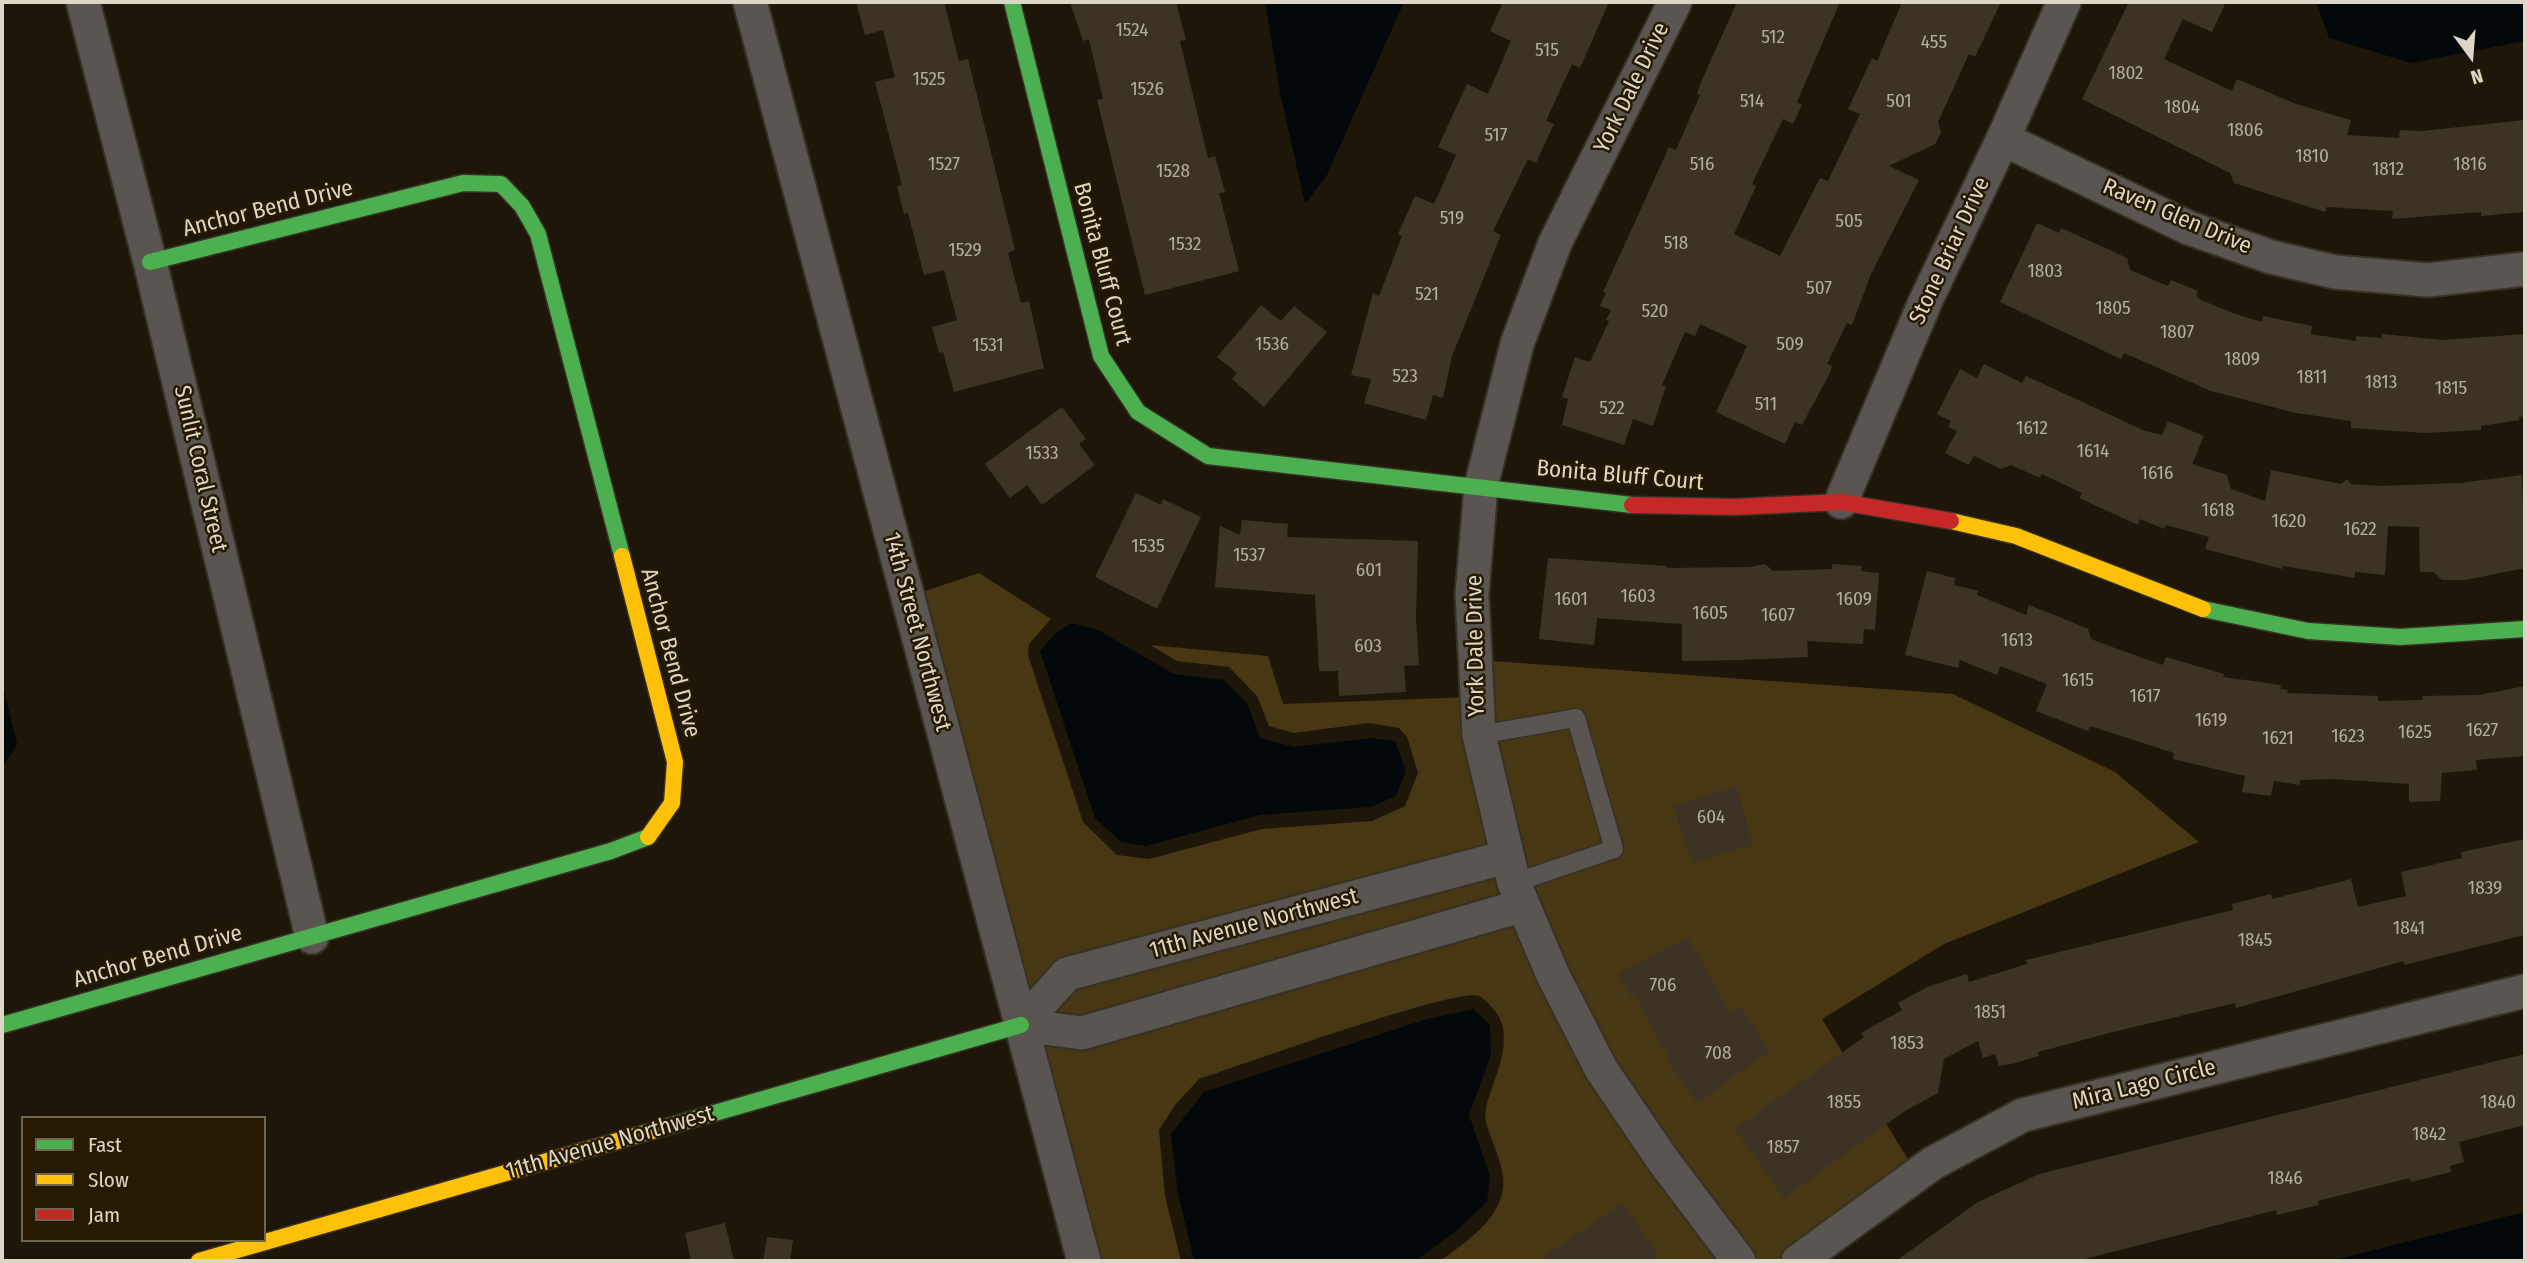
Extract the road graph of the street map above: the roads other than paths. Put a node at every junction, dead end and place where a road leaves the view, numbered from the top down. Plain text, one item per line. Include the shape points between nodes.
1 (83, 2) edge
2 (750, 2) edge
3 (1012, 2) edge
4 (1675, 2) edge
5 (2064, 2) edge
6 (2003, 139) junction
7 (150, 262) junction
8 (2525, 269) edge
9 (1481, 486) junction
10 (1841, 502) junction
11 (2525, 629) edge
12 (1479, 735) junction
13 (1513, 882) junction
14 (312, 937) junction
15 (2525, 990) edge
16 (2, 1024) edge
17 (1021, 1024) junction
18 (265, 1242) edge
19 (266, 1242) edge
20 (199, 1261) edge
21 (1084, 1261) edge
22 (1739, 1261) edge
23 (1798, 1261) edge

1 - 7 street, Sunlit Coral Street
2 - 17 street, 14th Street Northwest
3 - 9 street, Bonita Bluff Court via 1101,356 1138,412 1208,456
4 - 9 street, York Dale Drive via 1555,243 1517,344
5 - 6 street, Stone Briar Drive
6 - 8 street, Raven Glen Drive via 2189,228 2271,257 2335,272 2428,280
6 - 10 street, Stone Briar Drive via 1926,300
7 - 14 street, Sunlit Coral Street
7 - 14 street, Anchor Bend Drive via 463,183 501,184 522,206 538,234 675,762 672,803 647,838
9 - 10 street, Bonita Bluff Court via 1631,505
9 - 12 street, York Dale Drive via 1472,594
10 - 11 street, Bonita Bluff Court via 2016,536 2209,611 2308,631 2401,637
12 - 13 street, York Dale Drive
12 - 13 lane via 1576,718 1614,849
13 - 17 street, 11th Avenue Northwest via 1082,1033
13 - 17 street, 11th Avenue Northwest via 1067,974
13 - 22 street, York Dale Drive via 1601,1069
14 - 16 street, Anchor Bend Drive
15 - 23 street, Mira Lago Circle via 2023,1115 1933,1163
17 - 19 street, 11th Avenue Northwest
17 - 21 street, 14th Street Northwest
18 - 20 street, 11th Avenue Northwest

